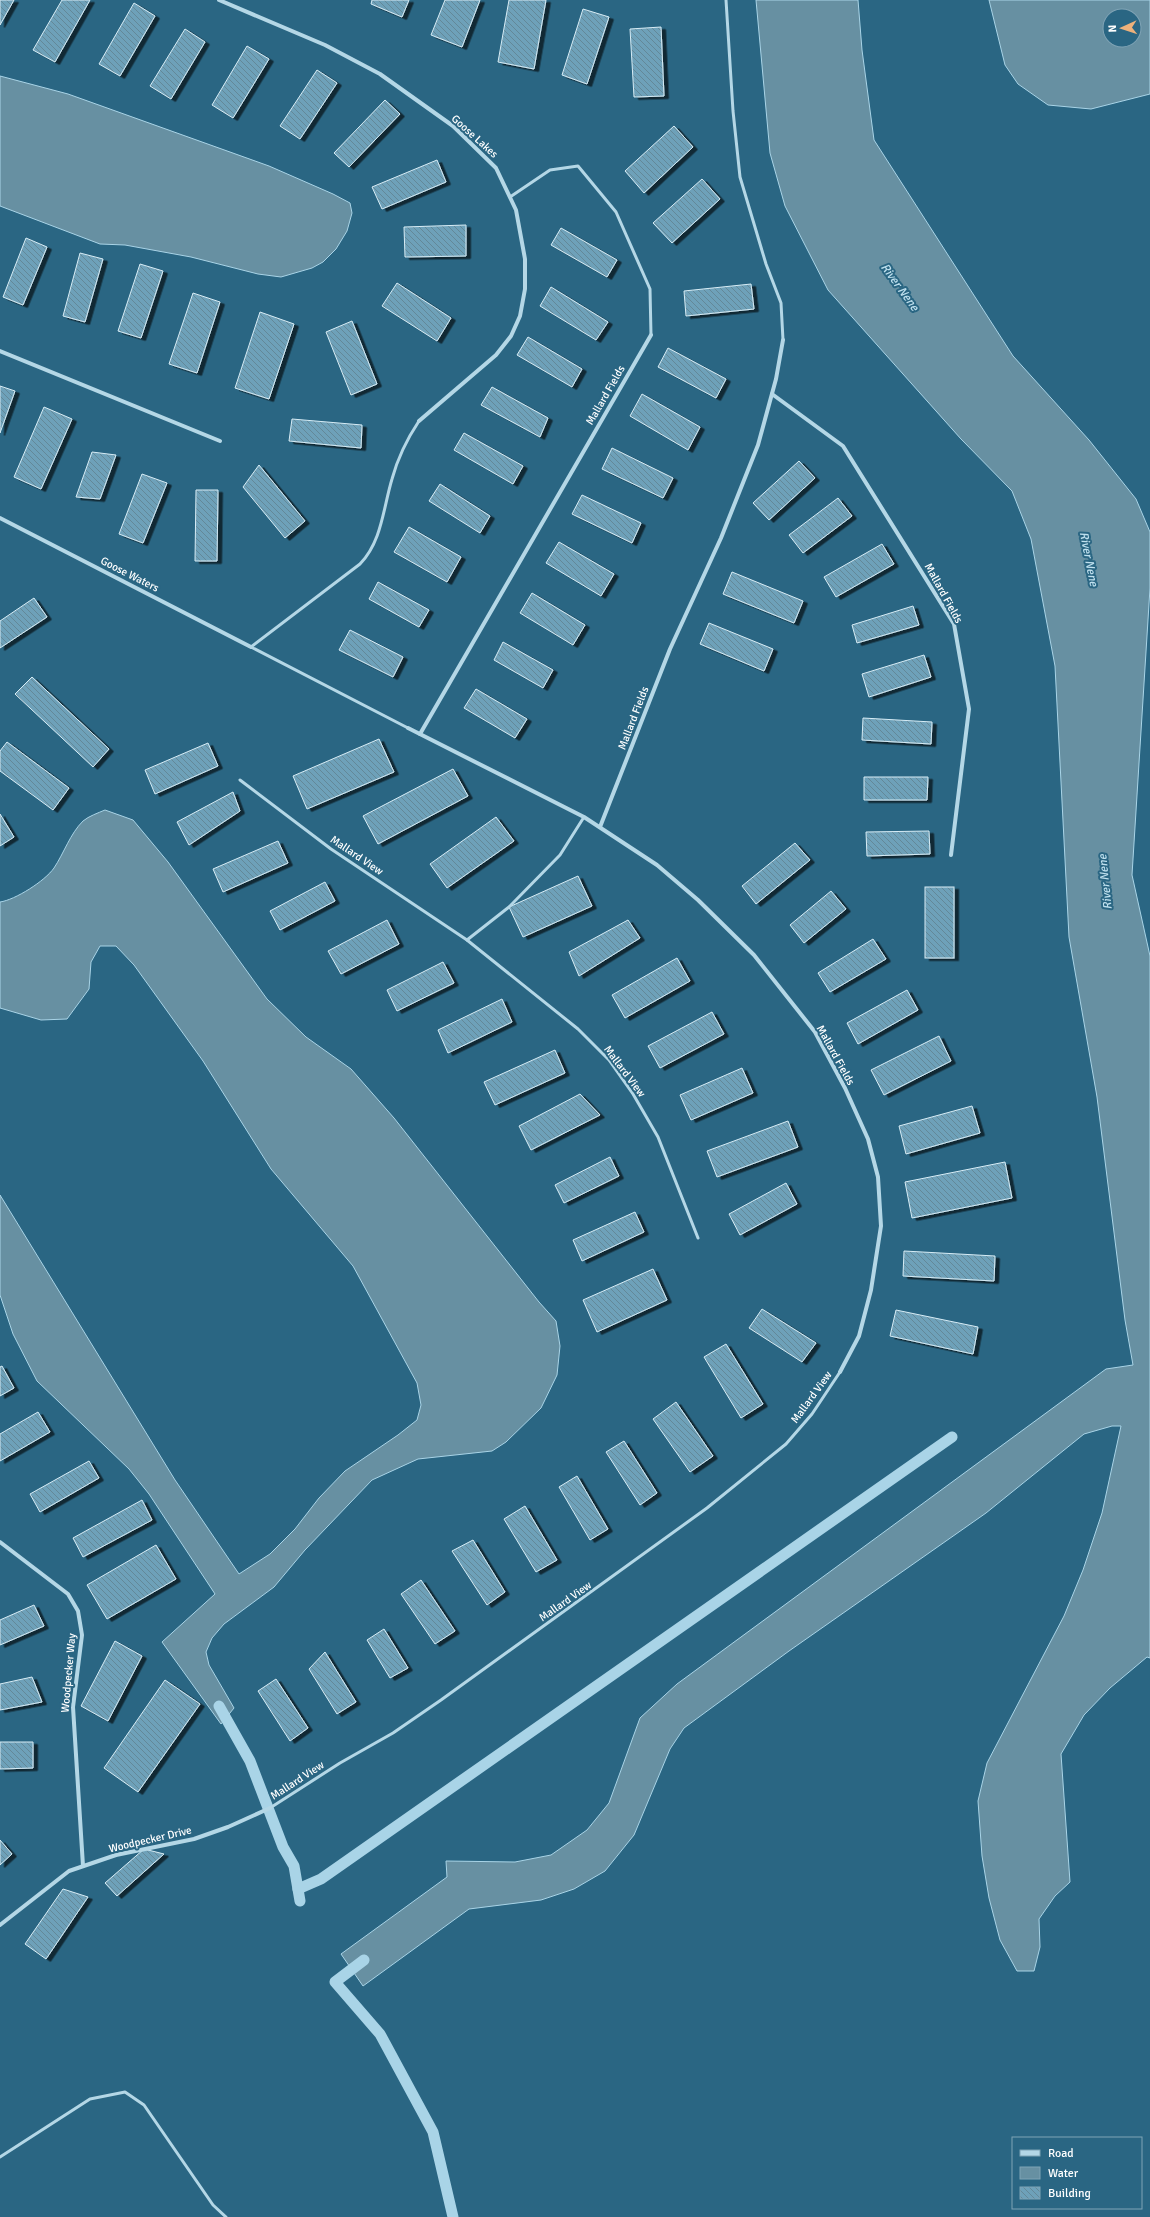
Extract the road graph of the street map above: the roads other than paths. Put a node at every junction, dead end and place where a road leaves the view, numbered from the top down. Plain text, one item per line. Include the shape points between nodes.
1 (220, 0) edge
2 (726, 0) edge
3 (510, 197) junction
4 (650, 335) joint
5 (783, 340) joint
6 (0, 350) edge
7 (772, 394) junction
8 (419, 420) joint
9 (220, 441) dead end
10 (0, 518) edge
11 (251, 647) junction
12 (408, 728) joint
13 (420, 734) junction
14 (240, 780) dead end
15 (584, 817) junction
16 (600, 827) junction
17 (951, 856) dead end
18 (467, 940) junction
19 (698, 1238) dead end
20 (840, 1372) joint
21 (0, 1542) edge
22 (270, 1808) joint
23 (83, 1866) junction
24 (0, 1925) edge
25 (0, 2157) edge
26 (226, 2217) edge

1 - 3 street, Goose Lakes via 325,45 380,74 453,126 496,168
2 - 5 lane via 740,177 766,264 781,303
3 - 4 lane via 550,170 578,166 616,212 650,289
3 - 8 street, Goose Lakes via 516,210 525,259 525,289 520,316 511,336 496,356
4 - 13 street, Mallard Fields
5 - 7 street, Mallard Fields
6 - 9 street
7 - 16 street, Mallard Fields via 758,445 721,538 670,648
7 - 17 street, Mallard Fields via 843,446 954,624 970,709
8 - 11 lane via 399,456 377,539 370,554
10 - 11 street, Goose Waters
11 - 12 lane
12 - 13 street, Mallard Fields
13 - 15 street, Mallard Fields
14 - 18 lane, Mallard View via 331,849
15 - 16 street, Mallard Fields
15 - 18 lane via 560,855 509,907
16 - 20 street, Mallard Fields via 657,865 698,900 754,955 815,1032 868,1138 878,1177 881,1226 859,1336
18 - 19 lane, Mallard View via 578,1029 609,1060 658,1137
20 - 22 lane, Mallard View via 812,1414 786,1444 707,1508 393,1733
21 - 23 street, Woodpecker Way via 68,1594 78,1611 82,1635 73,1707
22 - 23 street, Woodpecker Drive via 194,1839 116,1855
23 - 24 street, Woodpecker Drive via 70,1871
25 - 26 lane via 90,2099 125,2092 144,2105 213,2205

